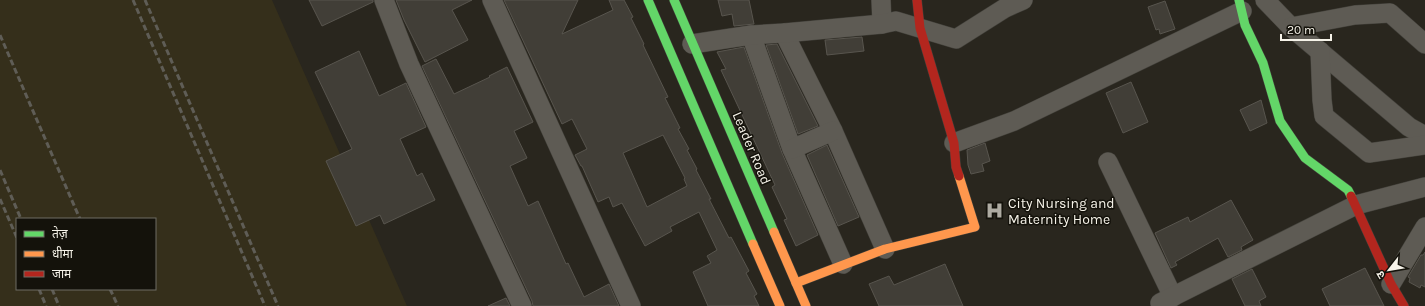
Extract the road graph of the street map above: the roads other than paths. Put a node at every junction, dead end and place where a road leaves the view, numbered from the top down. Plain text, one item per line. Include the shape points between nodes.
1 (384, 0) edge
2 (492, 0) edge
3 (648, 0) edge
4 (674, 0) edge
5 (881, 0) edge
6 (917, 0) edge
7 (1023, 0) edge
8 (1265, 0) edge
9 (1240, 6) edge
10 (882, 24) junction
11 (1292, 27) junction
12 (920, 28) junction
13 (784, 33) junction
14 (751, 35) junction
15 (692, 44) junction
16 (1425, 44) edge
17 (1320, 52) junction
18 (833, 132) junction
19 (1425, 136) edge
20 (954, 143) junction
21 (1425, 145) edge
22 (792, 149) junction
23 (1108, 162) dead end
24 (1425, 188) edge
25 (1356, 205) junction
26 (1425, 227) edge
27 (885, 249) junction
28 (843, 264) junction
29 (796, 283) junction
30 (1391, 284) junction
31 (522, 306) edge
32 (631, 306) edge
33 (780, 306) edge
34 (806, 306) edge
35 (1404, 306) edge

1 - 31 street via 409,64
2 - 32 street
3 - 33 street
4 - 15 street, Leader Road
5 - 10 street
6 - 12 street
7 - 12 street via 1005,8 956,39
8 - 11 street
9 - 20 street via 1014,121
9 - 25 street via 1245,25 1262,63 1280,121 1306,158 1348,190
10 - 12 street via 896,21
10 - 13 street
11 - 16 street via 1355,15 1390,12
11 - 17 street
12 - 20 street
13 - 14 street
13 - 18 street
14 - 15 street
14 - 22 street
15 - 29 street, Leader Road
17 - 19 street via 1409,127
17 - 21 street via 1324,116 1369,152
18 - 22 street
18 - 27 street
20 - 27 street via 956,167 975,227
22 - 28 street
23 - 25 street via 1167,300
24 - 25 street
25 - 30 street
26 - 30 street
27 - 28 street
28 - 29 street
29 - 34 street, Leader Road
30 - 35 street

